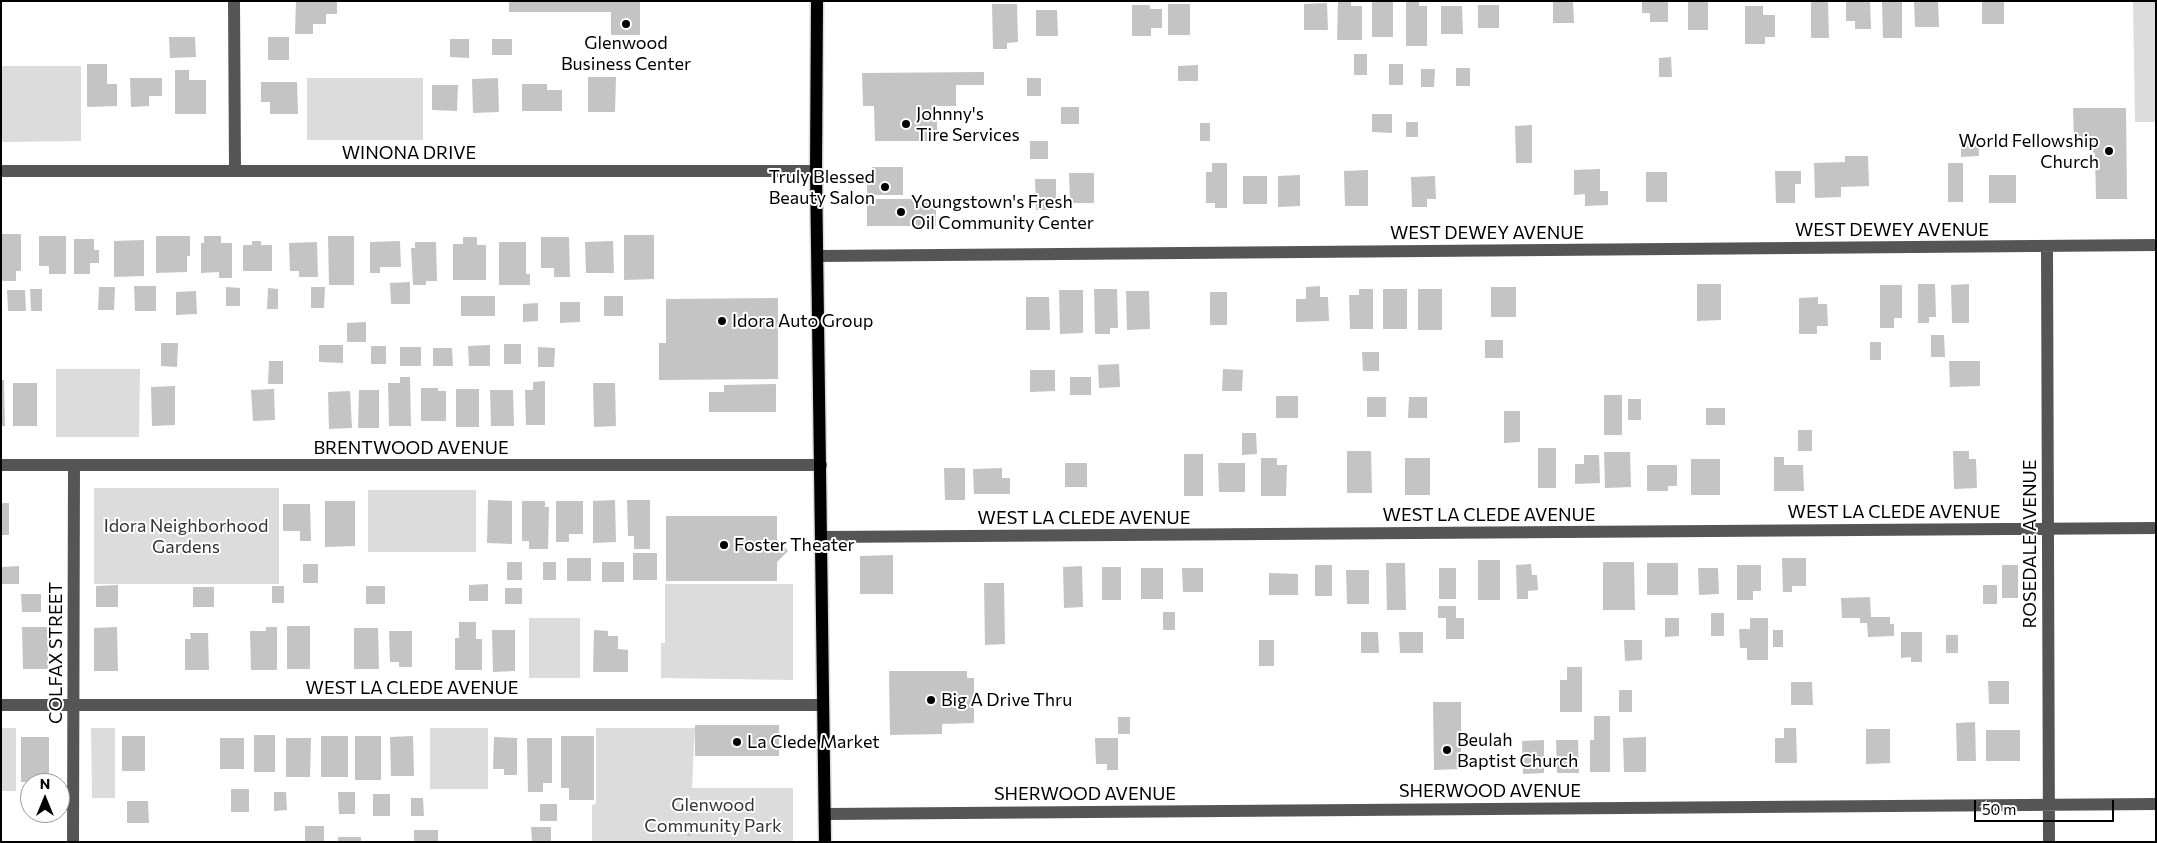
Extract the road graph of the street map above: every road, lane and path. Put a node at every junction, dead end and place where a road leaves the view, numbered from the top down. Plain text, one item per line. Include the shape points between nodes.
1 (234, 1) edge
2 (817, 1) edge
3 (235, 170) junction
4 (1, 171) edge
5 (816, 171) junction
6 (2156, 245) edge
7 (2047, 246) junction
8 (819, 256) junction
9 (1, 465) edge
10 (74, 465) junction
11 (821, 465) junction
12 (2048, 528) junction
13 (2156, 528) edge
14 (822, 537) junction
15 (1, 705) edge
16 (73, 705) junction
17 (823, 705) junction
18 (2156, 804) edge
19 (2049, 805) junction
20 (825, 814) junction
21 (73, 842) edge
22 (825, 842) edge
23 (2049, 842) edge

1 - 3 street
2 - 5 main road
3 - 4 street, WINONA DRIVE
3 - 5 street, WINONA DRIVE
5 - 8 main road
6 - 7 street, WEST DEWEY AVENUE
7 - 8 street, WEST DEWEY AVENUE
7 - 12 street, ROSEDALE AVENUE
8 - 11 main road
9 - 10 street, BRENTWOOD AVENUE
10 - 11 street, BRENTWOOD AVENUE
10 - 16 street, COLFAX STREET
11 - 14 main road
12 - 13 street, WEST LA CLEDE AVENUE
12 - 14 street, WEST LA CLEDE AVENUE
12 - 19 street, ROSEDALE AVENUE
14 - 17 main road
15 - 16 street, WEST LA CLEDE AVENUE
16 - 17 street, WEST LA CLEDE AVENUE
16 - 21 street, COLFAX STREET
17 - 20 main road
18 - 19 street, SHERWOOD AVENUE
19 - 20 street, SHERWOOD AVENUE
19 - 23 street, ROSEDALE AVENUE
20 - 22 main road

